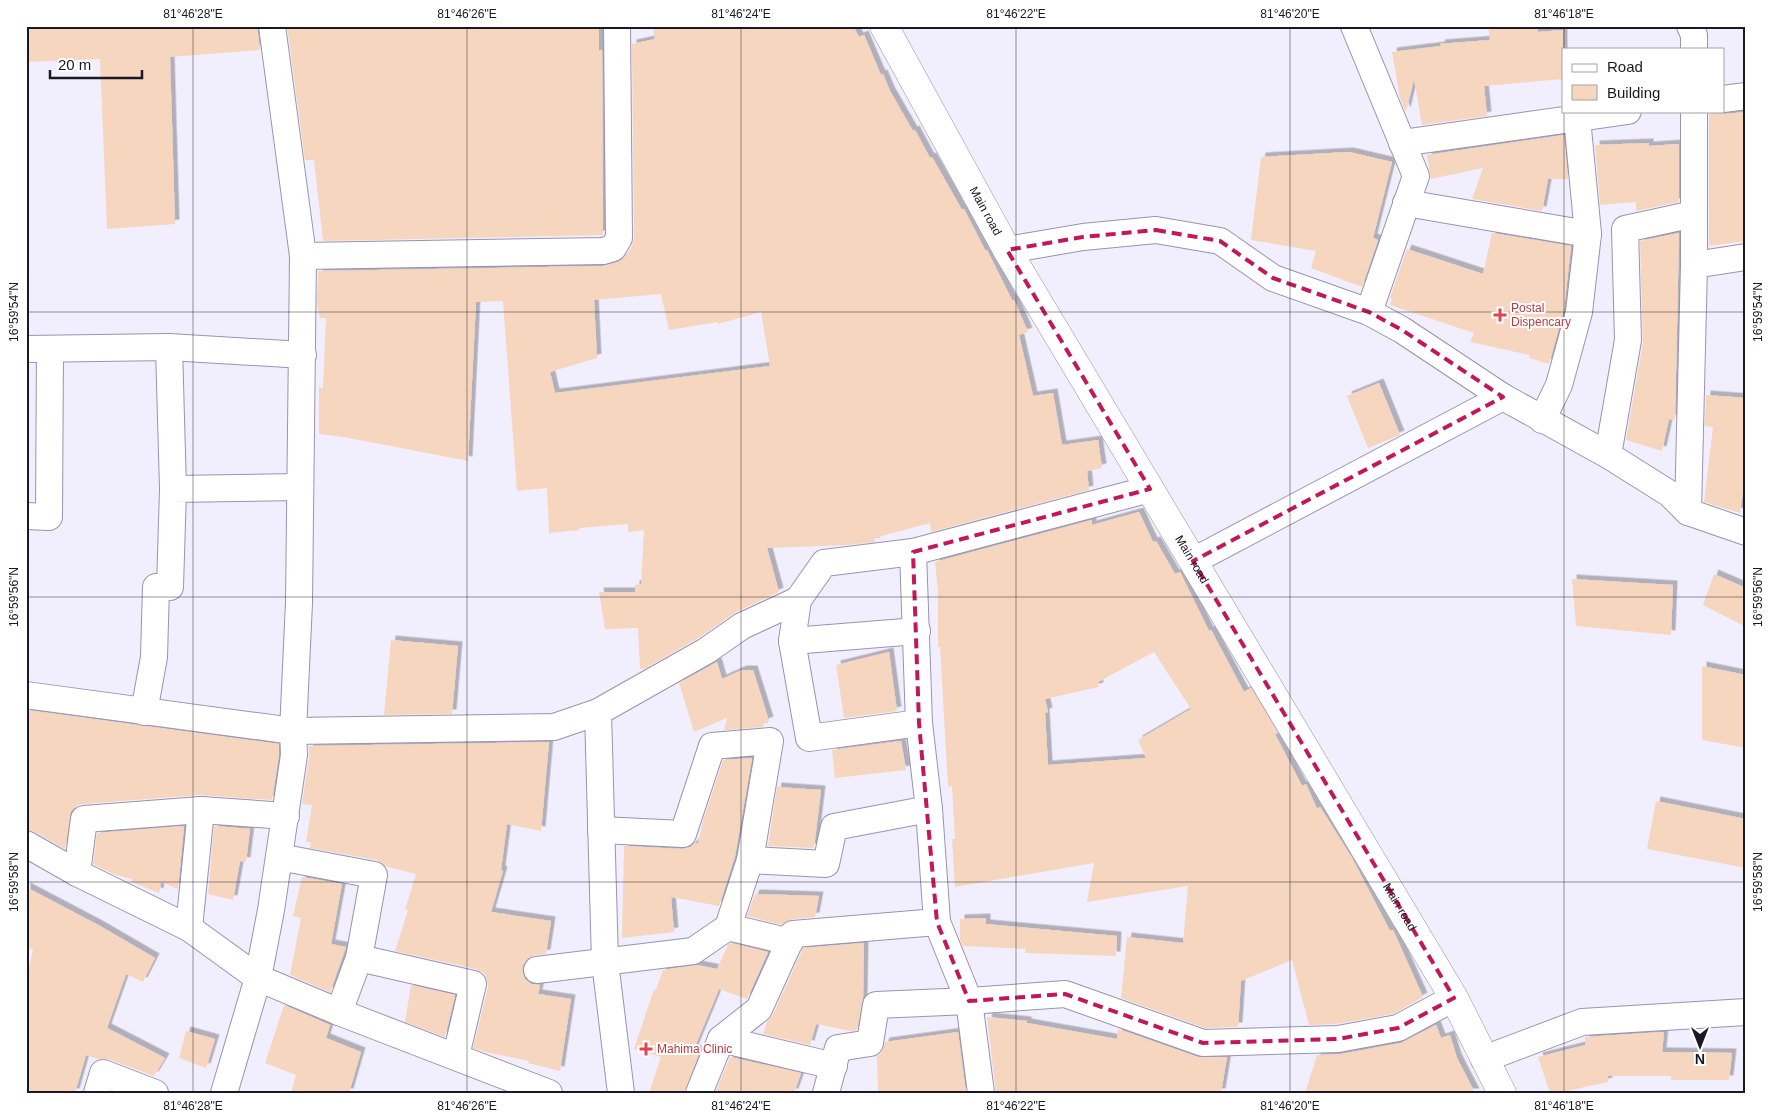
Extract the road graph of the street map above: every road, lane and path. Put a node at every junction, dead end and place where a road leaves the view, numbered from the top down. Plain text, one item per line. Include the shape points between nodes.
1 (272, 26) edge
2 (617, 26) edge
3 (884, 26) edge
4 (1354, 26) edge
5 (1690, 26) edge
6 (1694, 48) edge
7 (1746, 96) edge
8 (1724, 99) edge
9 (1621, 112) edge
10 (1694, 112) edge
11 (1577, 118) junction
12 (1402, 143) junction
13 (1406, 203) junction
14 (1694, 214) junction
15 (1588, 234) junction
16 (1007, 250) junction
17 (303, 256) junction
18 (1746, 256) edge
19 (1694, 265) junction
20 (1369, 312) junction
21 (169, 347) junction
22 (38, 349) edge
23 (303, 355) junction
24 (1503, 397) junction
25 (1542, 420) junction
26 (1608, 455) junction
27 (300, 487) junction
28 (1150, 488) junction
29 (173, 489) junction
30 (1688, 512) junction
31 (26, 516) edge
32 (1746, 532) edge
33 (913, 552) junction
34 (1193, 561) junction
35 (798, 600) junction
36 (917, 631) junction
37 (792, 641) junction
38 (26, 695) edge
39 (144, 712) junction
40 (598, 712) junction
41 (919, 723) junction
42 (293, 731) junction
43 (929, 809) junction
44 (201, 810) junction
45 (286, 816) junction
46 (601, 830) junction
47 (26, 844) edge
48 (279, 857) junction
49 (750, 860) junction
50 (77, 873) junction
51 (937, 922) junction
52 (728, 927) junction
53 (189, 928) junction
54 (790, 942) junction
55 (359, 958) junction
56 (605, 962) junction
57 (537, 970) dead end
58 (258, 978) junction
59 (1454, 998) junction
60 (969, 1001) junction
61 (340, 1012) junction
62 (1746, 1012) edge
63 (721, 1039) junction
64 (456, 1056) junction
65 (1484, 1059) junction
66 (834, 1066) junction
67 (508, 1085) edge
68 (96, 1093) edge
69 (156, 1093) edge
70 (224, 1093) edge
71 (549, 1093) edge
72 (621, 1093) edge
73 (699, 1093) edge
74 (826, 1093) edge
75 (981, 1093) edge
76 (1502, 1093) edge

1 - 17 street
2 - 17 street via 618,238 613,248 603,251
3 - 16 street, Main road
4 - 12 street
5 - 6 street
7 - 8 street
9 - 11 street
10 - 14 street
11 - 12 street
11 - 15 street
12 - 13 street via 1416,176
13 - 15 street
13 - 20 street
14 - 19 street
14 - 26 street via 1625,229 1628,340
15 - 25 street via 1579,312 1559,385
16 - 20 street via 1083,236 1156,230 1220,241 1273,278
16 - 28 street, Main road
17 - 23 street
18 - 19 street
19 - 30 street
20 - 24 street
21 - 22 street
21 - 23 street
21 - 29 street
22 - 31 street via 49,517
23 - 27 street
24 - 25 street
24 - 34 street
25 - 26 street
26 - 30 street via 1670,494
27 - 29 street
27 - 42 street via 300,603
28 - 33 street
28 - 34 street, Main road
29 - 39 street via 170,587 156,587 154,657
30 - 32 street
33 - 35 street via 824,564
33 - 36 street
34 - 59 street, Main road
35 - 37 street
35 - 40 street via 742,626 706,651
36 - 37 street
36 - 41 street
37 - 41 street via 809,738
38 - 39 street
39 - 42 street
40 - 42 street via 554,727
40 - 46 street
41 - 43 street
42 - 45 street via 294,755
43 - 49 street via 834,827 826,864
43 - 51 street
44 - 45 street
44 - 50 street via 84,819
44 - 53 street
45 - 48 street
46 - 49 street via 683,834 712,746 770,741
46 - 56 street
47 - 50 street
48 - 55 street via 374,875
48 - 58 street
49 - 52 street
50 - 53 street
51 - 54 street via 793,934
51 - 60 street
52 - 54 street
52 - 56 street via 693,950
53 - 58 street
54 - 63 street via 759,1009
55 - 61 street
55 - 64 street via 473,984
56 - 57 street
56 - 72 street
58 - 61 street
58 - 70 street
59 - 60 street via 1398,1028 1338,1039 1203,1043 1065,994
59 - 65 street, Main road
60 - 66 street via 876,1005 870,1043 838,1048
60 - 75 street
61 - 64 street
62 - 65 street via 1582,1022
63 - 66 street
63 - 73 street
64 - 67 street
65 - 76 street, Main road
66 - 74 street
67 - 71 street
68 - 69 street via 103,1073

